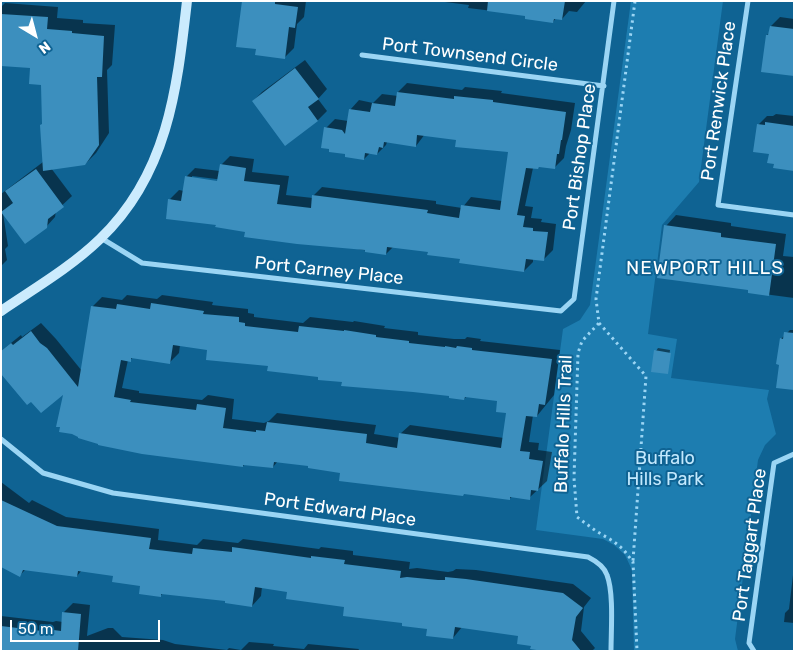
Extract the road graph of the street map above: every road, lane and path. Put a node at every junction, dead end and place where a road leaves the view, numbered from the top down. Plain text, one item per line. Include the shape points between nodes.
1 (187, 1) edge
2 (614, 1) edge
3 (635, 1) edge
4 (748, 1) edge
5 (362, 54) dead end
6 (604, 86) junction
7 (794, 215) edge
8 (101, 238) junction
9 (1, 310) edge
10 (561, 311) joint
11 (600, 323) junction
12 (1, 439) edge
13 (794, 454) edge
14 (633, 562) junction
15 (612, 651) edge
16 (637, 651) edge
17 (754, 651) edge

1 - 8 street via 179,69 164,138 137,192
2 - 6 street, Port Bishop Place
3 - 11 path via 596,299
4 - 7 street, Port Renwick Place via 718,206
5 - 6 street, Port Townsend Circle
6 - 10 street, Port Bishop Place via 574,299
8 - 9 street via 65,268
8 - 10 street, Port Carney Place via 142,263
11 - 14 path via 646,376
11 - 14 path, Buffalo Hills Trail via 582,341 578,353 574,478 577,516 613,541
12 - 15 street, Port Edward Place via 43,473 113,493 588,557 599,562 607,575
13 - 17 street, Port Taggart Place via 774,463 749,643
14 - 16 path

